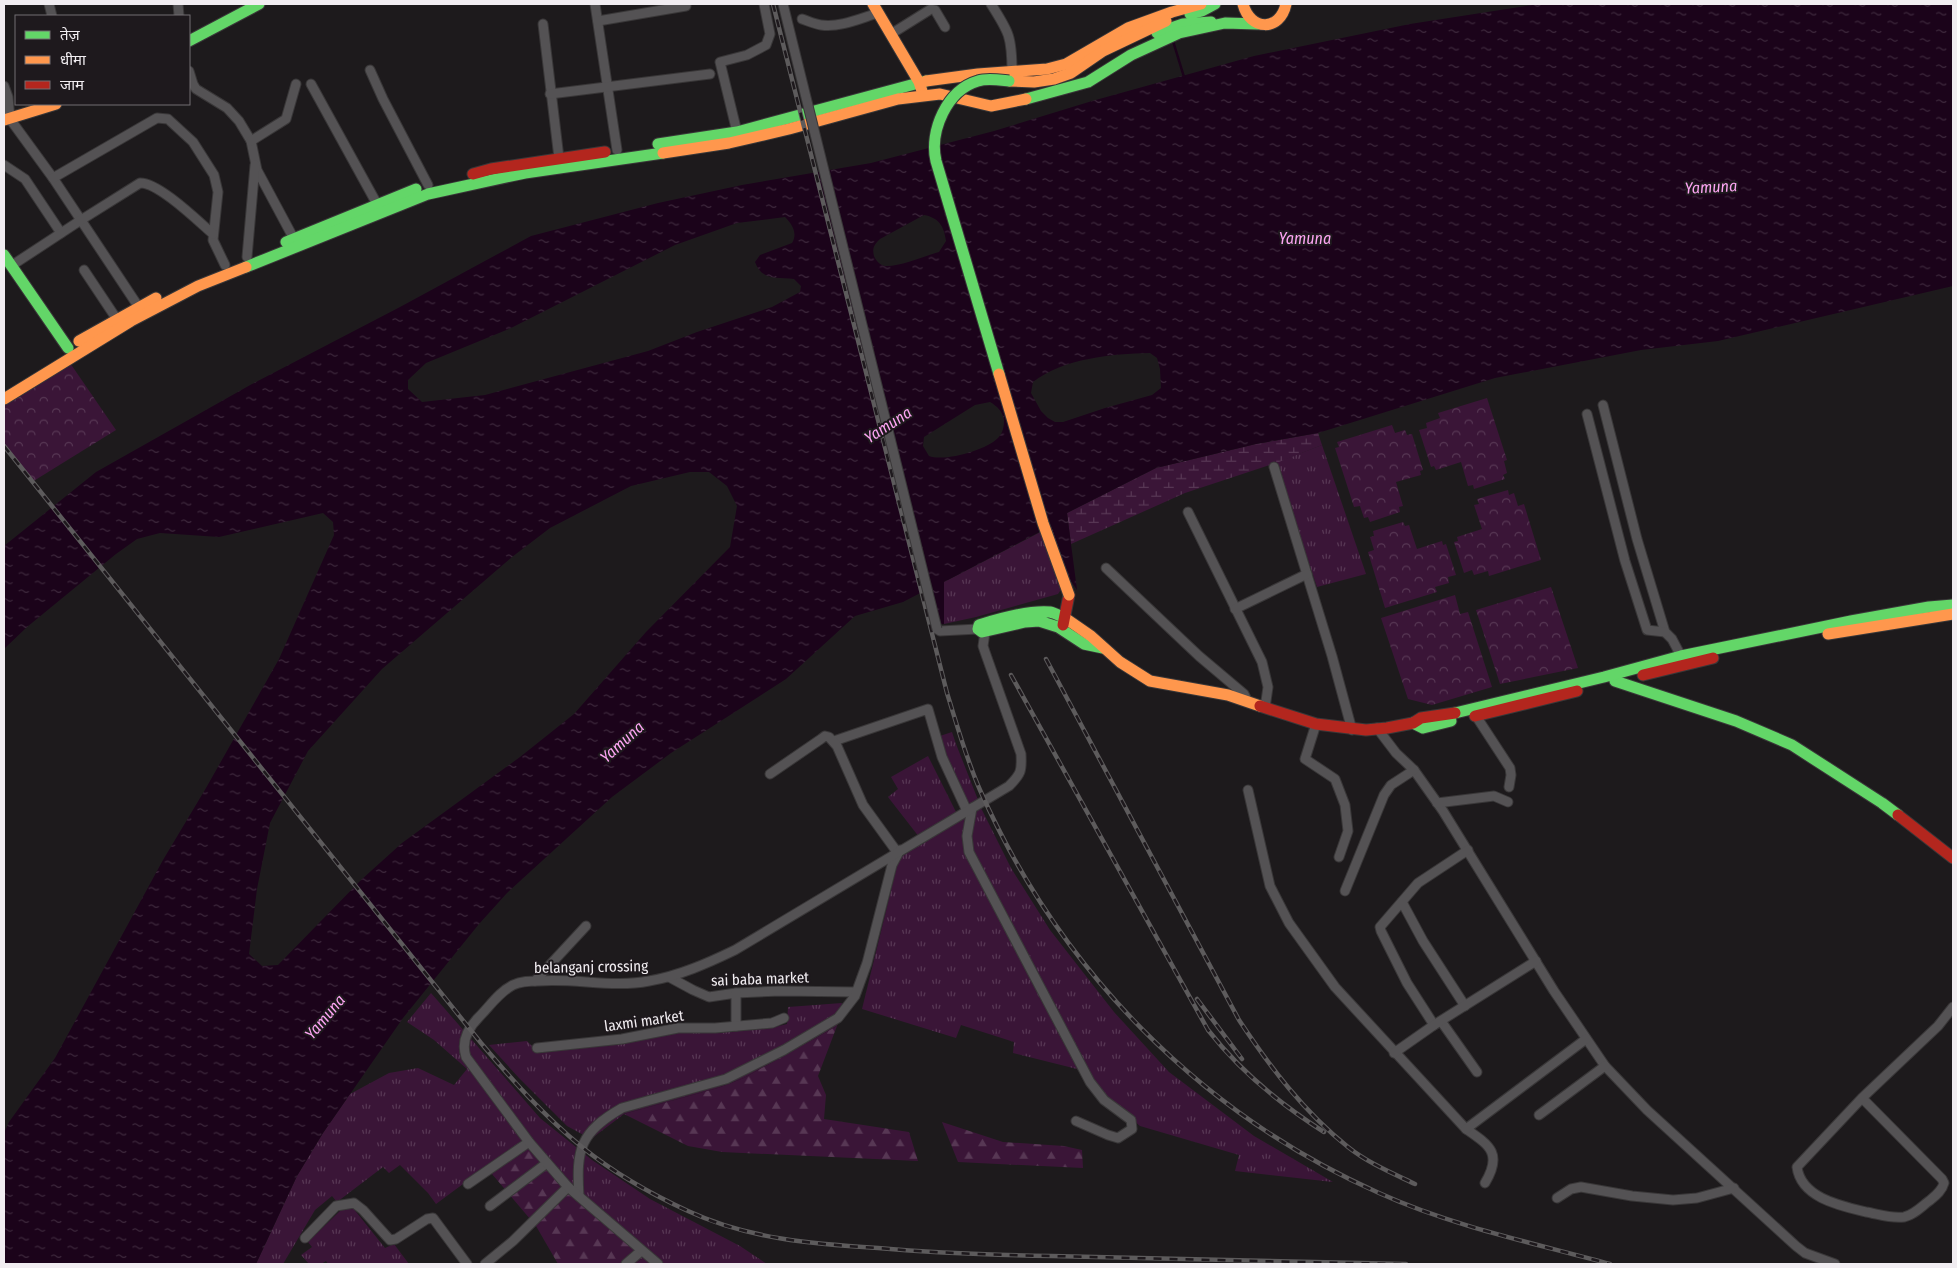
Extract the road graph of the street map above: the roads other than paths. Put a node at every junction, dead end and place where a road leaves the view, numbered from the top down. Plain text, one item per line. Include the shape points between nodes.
1 (259, 4) edge
2 (595, 4) edge
3 (764, 4) edge
4 (783, 4) edge
5 (990, 4) edge
6 (1202, 4) edge
7 (1215, 4) edge
8 (1243, 4) edge
9 (686, 6) dead end
10 (1287, 7) edge
11 (876, 8) edge
12 (802, 19) dead end
13 (598, 21) junction
14 (1175, 22) junction
15 (543, 24) dead end
16 (1258, 24) junction
17 (945, 28) dead end
18 (1159, 28) junction
19 (891, 34) junction
20 (190, 40) edge
21 (370, 70) dead end
22 (190, 74) edge
23 (710, 74) dead end
24 (1010, 76) junction
25 (918, 82) junction
26 (296, 84) dead end
27 (311, 84) dead end
28 (4, 86) edge
29 (607, 87) junction
30 (550, 94) junction
31 (924, 96) junction
32 (53, 105) edge
33 (7, 119) edge
34 (737, 132) junction
35 (251, 141) junction
36 (617, 150) junction
37 (559, 158) junction
38 (255, 164) junction
39 (4, 165) edge
40 (53, 178) junction
41 (428, 185) junction
42 (377, 204) junction
43 (80, 220) junction
44 (61, 233) junction
45 (213, 234) junction
46 (294, 239) junction
47 (4, 255) edge
48 (247, 257) junction
49 (225, 265) junction
50 (12, 266) junction
51 (84, 270) dead end
52 (138, 306) junction
53 (116, 318) junction
54 (68, 348) junction
55 (4, 388) edge
56 (4, 399) edge
57 (1603, 406) dead end
58 (1588, 414) dead end
59 (1274, 467) dead end
60 (1188, 512) dead end
61 (1106, 568) dead end
62 (1307, 574) junction
63 (1953, 605) edge
64 (1235, 609) junction
65 (1953, 614) edge
66 (1064, 623) junction
67 (981, 630) junction
68 (1665, 632) junction
69 (1681, 656) junction
70 (1615, 681) junction
71 (1248, 702) junction
72 (1265, 708) junction
73 (1476, 716) junction
74 (1413, 723) junction
75 (1316, 724) junction
76 (1377, 728) junction
77 (1352, 730) junction
78 (834, 741) junction
79 (1414, 770) junction
80 (770, 774) dead end
81 (1509, 787) dead end
82 (1248, 790) dead end
83 (1508, 802) dead end
84 (1437, 803) junction
85 (969, 810) junction
86 (1468, 850) junction
87 (898, 851) junction
88 (1339, 857) dead end
89 (1953, 858) edge
90 (1344, 891) dead end
91 (1402, 902) junction
92 (586, 926) dead end
93 (1536, 961) junction
94 (669, 977) junction
95 (534, 981) junction
96 (856, 992) junction
97 (736, 993) junction
98 (1465, 1006) junction
99 (1953, 1007) edge
100 (784, 1018) dead end
101 (1437, 1023) junction
102 (736, 1026) junction
103 (1586, 1039) junction
104 (537, 1048) dead end
105 (1394, 1053) junction
106 (1605, 1066) junction
107 (1477, 1072) dead end
108 (1862, 1098) junction
109 (1539, 1115) dead end
110 (1076, 1121) dead end
111 (1466, 1129) junction
112 (529, 1142) junction
113 (547, 1163) junction
114 (1485, 1183) dead end
115 (468, 1184) dead end
116 (568, 1187) junction
117 (1734, 1188) junction
118 (579, 1196) junction
119 (1556, 1198) dead end
120 (490, 1206) dead end
121 (305, 1238) dead end
122 (641, 1250) junction
123 (468, 1264) edge
124 (485, 1264) edge
125 (626, 1264) edge
126 (658, 1264) edge
127 (1835, 1264) edge

1 - 20 main road
2 - 13 street
3 - 34 street via 770,34 766,45 747,55 720,62
4 - 67 street, bridge via 937,629
5 - 24 street via 1009,35 1012,47
6 - 14 main road
7 - 14 main road
8 - 16 main road via 1246,15
9 - 13 street
10 - 16 main road via 1274,23
11 - 12 street via 849,22 826,26
11 - 19 main road
13 - 29 street
14 - 16 main road
14 - 18 main road
14 - 18 main road
15 - 30 street
17 - 19 street via 935,10 931,9
18 - 24 main road via 1128,28 1066,64
18 - 24 main road via 1054,79 1034,82
18 - 31 main road via 1131,55 1088,82 991,106 967,102 948,94
19 - 25 main road
21 - 41 street
22 - 35 street via 196,88 227,108
23 - 29 street
24 - 25 main road via 978,74
24 - 66 main road, bridge via 980,81 960,90 947,106 937,127 934,149 1040,514 1069,595
25 - 31 main road
25 - 34 main road
26 - 35 street via 286,119
27 - 42 street
28 - 33 street via 8,97
29 - 30 street
29 - 36 street
30 - 37 street
31 - 56 main road via 875,104 730,142 524,173 428,194 198,286 124,325
32 - 33 main road
33 - 40 street
34 - 36 main road
35 - 38 street
36 - 37 main road
37 - 41 main road via 492,169
38 - 46 street
38 - 48 street
39 - 44 street via 25,179
40 - 43 street
40 - 45 street via 157,118 168,119 193,142 214,175 218,192
41 - 42 main road
42 - 46 main road
43 - 44 street
43 - 45 street via 133,187 146,183 174,201
43 - 52 street
44 - 50 street
45 - 49 street via 214,245
46 - 48 main road
47 - 50 main road
48 - 49 main road
49 - 52 main road
50 - 54 main road
51 - 53 street
52 - 53 main road
53 - 54 main road
54 - 55 main road
57 - 68 street
58 - 68 street via 1624,561 1647,630
59 - 62 street
60 - 64 street
61 - 71 street via 1244,694
62 - 64 street
62 - 77 street
63 - 69 main road via 1851,621
64 - 72 street via 1266,674
65 - 70 main road via 1763,647
66 - 67 main road via 1023,619
66 - 71 main road via 1084,644 1103,648 1150,681 1228,695
67 - 85 street, belanganj crossing via 983,646 1021,754 1022,769 1009,786
68 - 69 street
69 - 74 main road via 1456,713 1421,718
70 - 73 main road
70 - 89 main road via 1736,721 1792,745 1882,803
71 - 72 main road
72 - 75 main road
73 - 74 main road via 1423,728
73 - 81 street via 1510,768
74 - 76 main road
75 - 77 main road
75 - 88 street via 1306,759 1335,779 1345,805 1348,831
76 - 77 main road
76 - 79 street
78 - 80 street via 825,736
78 - 85 street via 928,709 942,757
78 - 87 street via 863,805
79 - 84 street
79 - 90 street via 1391,785 1384,795
82 - 105 street via 1270,886 1289,923 1335,987
83 - 84 street via 1494,796
84 - 86 street
85 - 87 street, belanganj crossing
85 - 110 street via 969,852 1090,1082 1104,1100 1131,1120 1132,1130 1118,1138
86 - 91 street via 1418,883
86 - 93 street
87 - 94 street, belanganj crossing via 735,950
87 - 96 street
91 - 98 street via 1422,941
91 - 101 street via 1380,929 1407,983
92 - 95 street
93 - 98 street
93 - 103 street
94 - 95 street, belanganj crossing via 625,983
94 - 97 street, sai baba market via 709,997
95 - 112 street, belanganj crossing via 518,983 501,993 476,1020 464,1042 466,1058
96 - 97 street, sai baba market
96 - 118 street via 832,1023 740,1073 716,1083 622,1108 608,1116 593,1128 584,1141 578,1175
97 - 102 street
98 - 101 street
99 - 108 street via 1938,1026
100 - 102 street, laxmi market via 772,1023
101 - 105 street
101 - 107 street
102 - 104 street, laxmi market via 678,1028 622,1039
103 - 106 street
103 - 111 street
105 - 111 street
106 - 109 street
106 - 117 street via 1647,1110
108 - 108 street via 1797,1166 1798,1172 1817,1195 1833,1204 1887,1217 1907,1216 1940,1191 1944,1183
111 - 114 street via 1491,1149 1492,1166
112 - 113 street, belanganj crossing
112 - 115 street
113 - 116 street, belanganj crossing
113 - 120 street
116 - 118 street, belanganj crossing
116 - 124 street
117 - 119 street via 1697,1198 1673,1200 1581,1187
117 - 127 street via 1805,1253
118 - 122 street, belanganj crossing
121 - 123 street via 336,1206 354,1203 393,1241 433,1218
122 - 125 street
122 - 126 street, belanganj crossing

